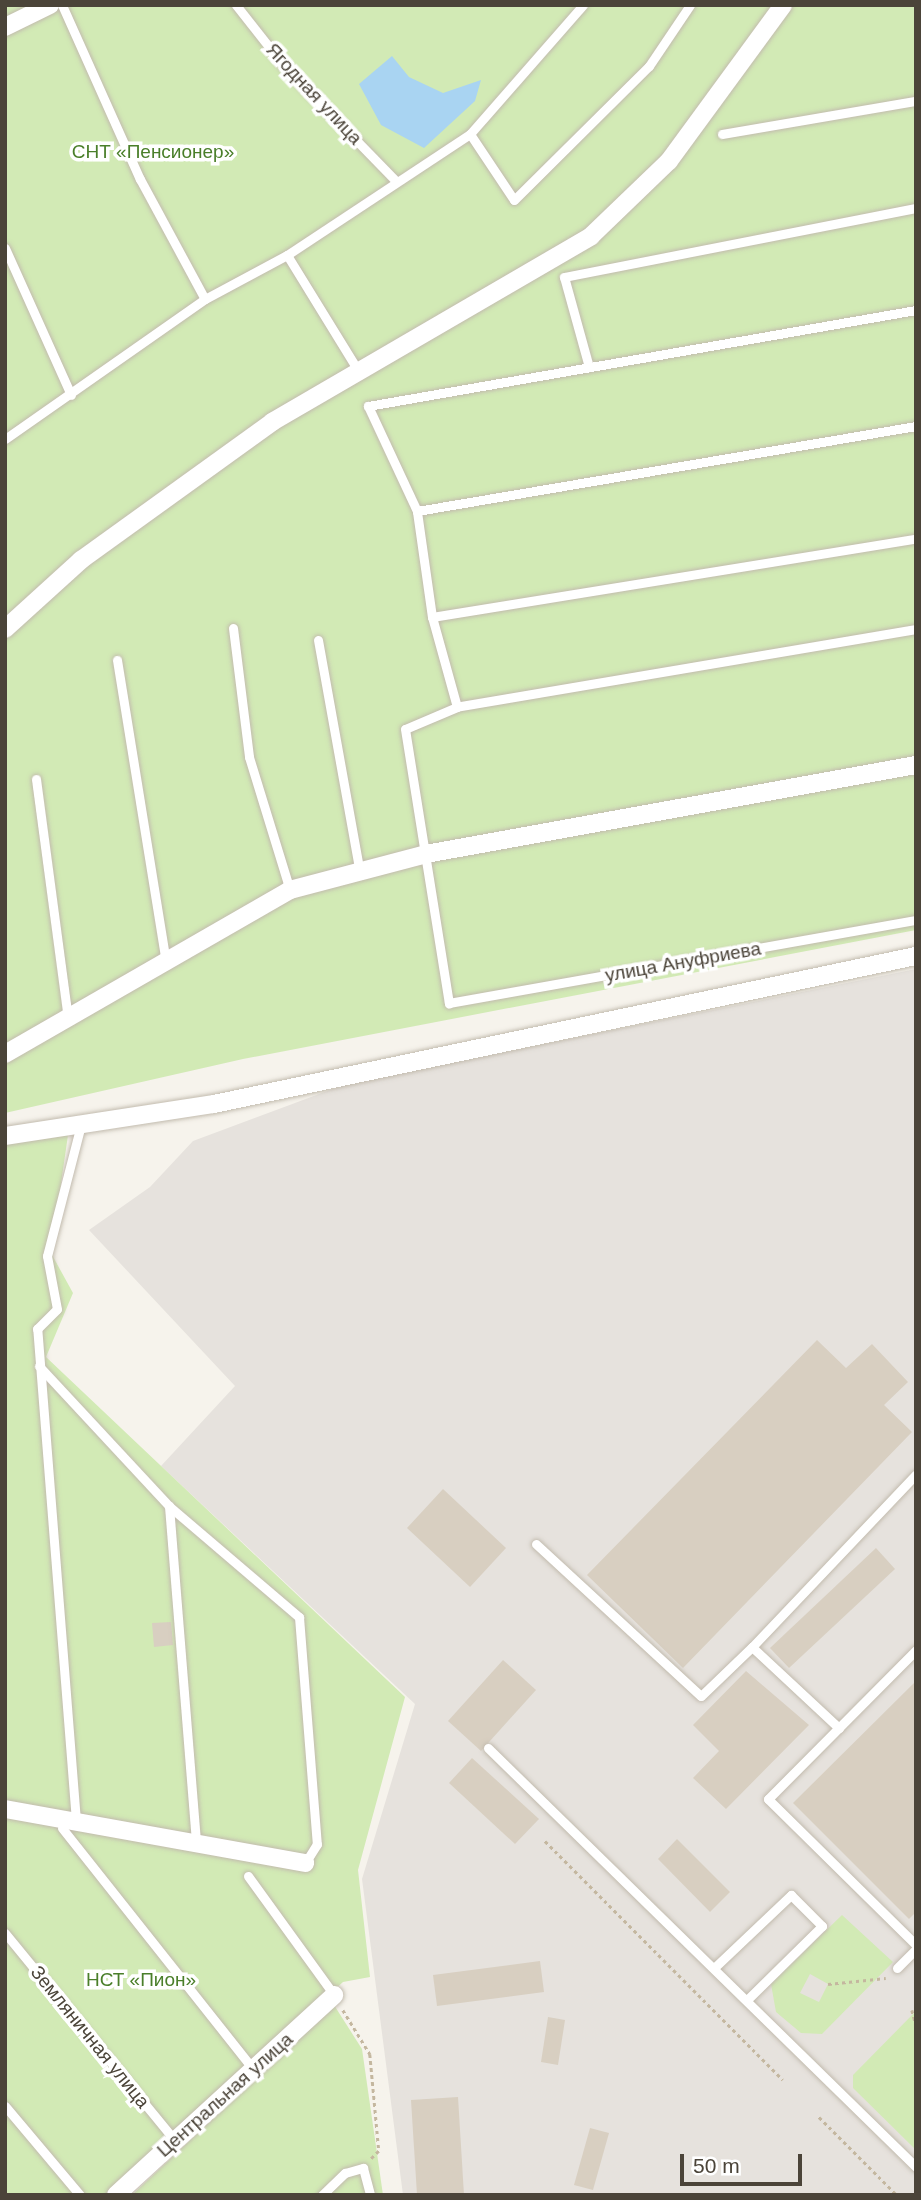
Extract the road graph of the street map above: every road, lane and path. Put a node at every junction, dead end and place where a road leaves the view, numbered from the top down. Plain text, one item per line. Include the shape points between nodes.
1 (50, 5) edge
2 (62, 5) edge
3 (236, 5) edge
4 (583, 5) edge
5 (690, 5) edge
6 (783, 5) edge
7 (5, 27) edge
8 (916, 101) edge
9 (470, 134) junction
10 (722, 134) dead end
11 (396, 180) junction
12 (916, 208) edge
13 (5, 248) edge
14 (287, 255) junction
15 (205, 299) junction
16 (916, 310) edge
17 (589, 367) junction
18 (357, 369) junction
19 (71, 395) junction
20 (916, 426) edge
21 (5, 439) edge
22 (418, 511) junction
23 (916, 539) edge
24 (432, 617) junction
25 (233, 628) dead end
26 (5, 629) edge
27 (916, 629) edge
28 (318, 640) dead end
29 (117, 660) dead end
30 (457, 707) junction
31 (916, 765) edge
32 (36, 779) dead end
33 (426, 854) junction
34 (360, 874) junction
35 (290, 890) junction
36 (916, 920) edge
37 (916, 956) edge
38 (166, 964) junction
39 (69, 1022) junction
40 (5, 1054) edge
41 (81, 1125) junction
42 (5, 1136) edge
43 (39, 1366) junction
44 (916, 1474) edge
45 (169, 1506) junction
46 (536, 1544) dead end
47 (752, 1647) junction
48 (916, 1650) edge
49 (838, 1728) junction
50 (488, 1748) dead end
51 (5, 1809) edge
52 (69, 1825) junction
53 (197, 1841) junction
54 (545, 1841) dead end
55 (305, 1863) joint
56 (248, 1876) dead end
57 (5, 1933) edge
58 (916, 1947) edge
59 (715, 1967) junction
60 (897, 1968) dead end
61 (886, 1979) dead end
62 (828, 1984) dead end
63 (334, 1995) junction
64 (748, 1998) junction
65 (912, 2010) dead end
66 (916, 2025) edge
67 (254, 2070) junction
68 (783, 2080) dead end
69 (5, 2106) edge
70 (819, 2117) dead end
71 (175, 2141) junction
72 (916, 2167) edge
73 (363, 2168) junction
74 (80, 2195) edge
75 (116, 2195) edge
76 (322, 2195) edge
77 (370, 2195) edge
78 (897, 2195) edge

1 - 7 street
2 - 15 lane via 140,179
3 - 11 lane, Ягодная улица via 284,66
4 - 9 lane
5 - 9 lane via 649,66 514,200
6 - 18 street via 632,202 591,236
8 - 10 lane
9 - 11 lane
11 - 14 lane
12 - 17 lane via 564,276
13 - 19 lane
14 - 15 lane
14 - 18 lane
15 - 19 lane
16 - 17 lane
17 - 22 lane via 368,406
18 - 26 street via 81,560
19 - 21 lane
20 - 22 lane
22 - 24 lane
23 - 24 lane
24 - 30 lane
25 - 35 lane via 249,757
27 - 30 lane
28 - 34 lane
29 - 38 lane
30 - 33 lane via 405,729
31 - 33 street
32 - 39 lane
33 - 34 street
33 - 36 lane, улица Ануфриева via 449,1003
34 - 35 street
35 - 38 street
37 - 41 street via 214,1104
38 - 39 street
39 - 40 street
41 - 42 street
41 - 43 lane via 47,1256 57,1309 37,1329
43 - 45 lane
43 - 52 lane
44 - 47 lane
45 - 53 lane
45 - 55 lane via 299,1616 317,1844
46 - 47 lane via 701,1696
47 - 49 lane
48 - 49 lane
49 - 58 lane via 768,1800
50 - 59 lane
51 - 52 street
52 - 53 street
52 - 67 lane
53 - 55 street
54 - 68 path
56 - 63 lane
57 - 71 lane, Земляничная улица
58 - 60 lane
59 - 64 lane
59 - 64 lane via 791,1895 822,1926
61 - 62 path
63 - 67 street, Центральная улица
63 - 73 path via 370,2054 379,2151
64 - 72 lane
65 - 66 path
67 - 71 street, Центральная улица
69 - 74 lane
70 - 78 path
71 - 75 street, Центральная улица
73 - 76 lane via 345,2173
73 - 77 lane

